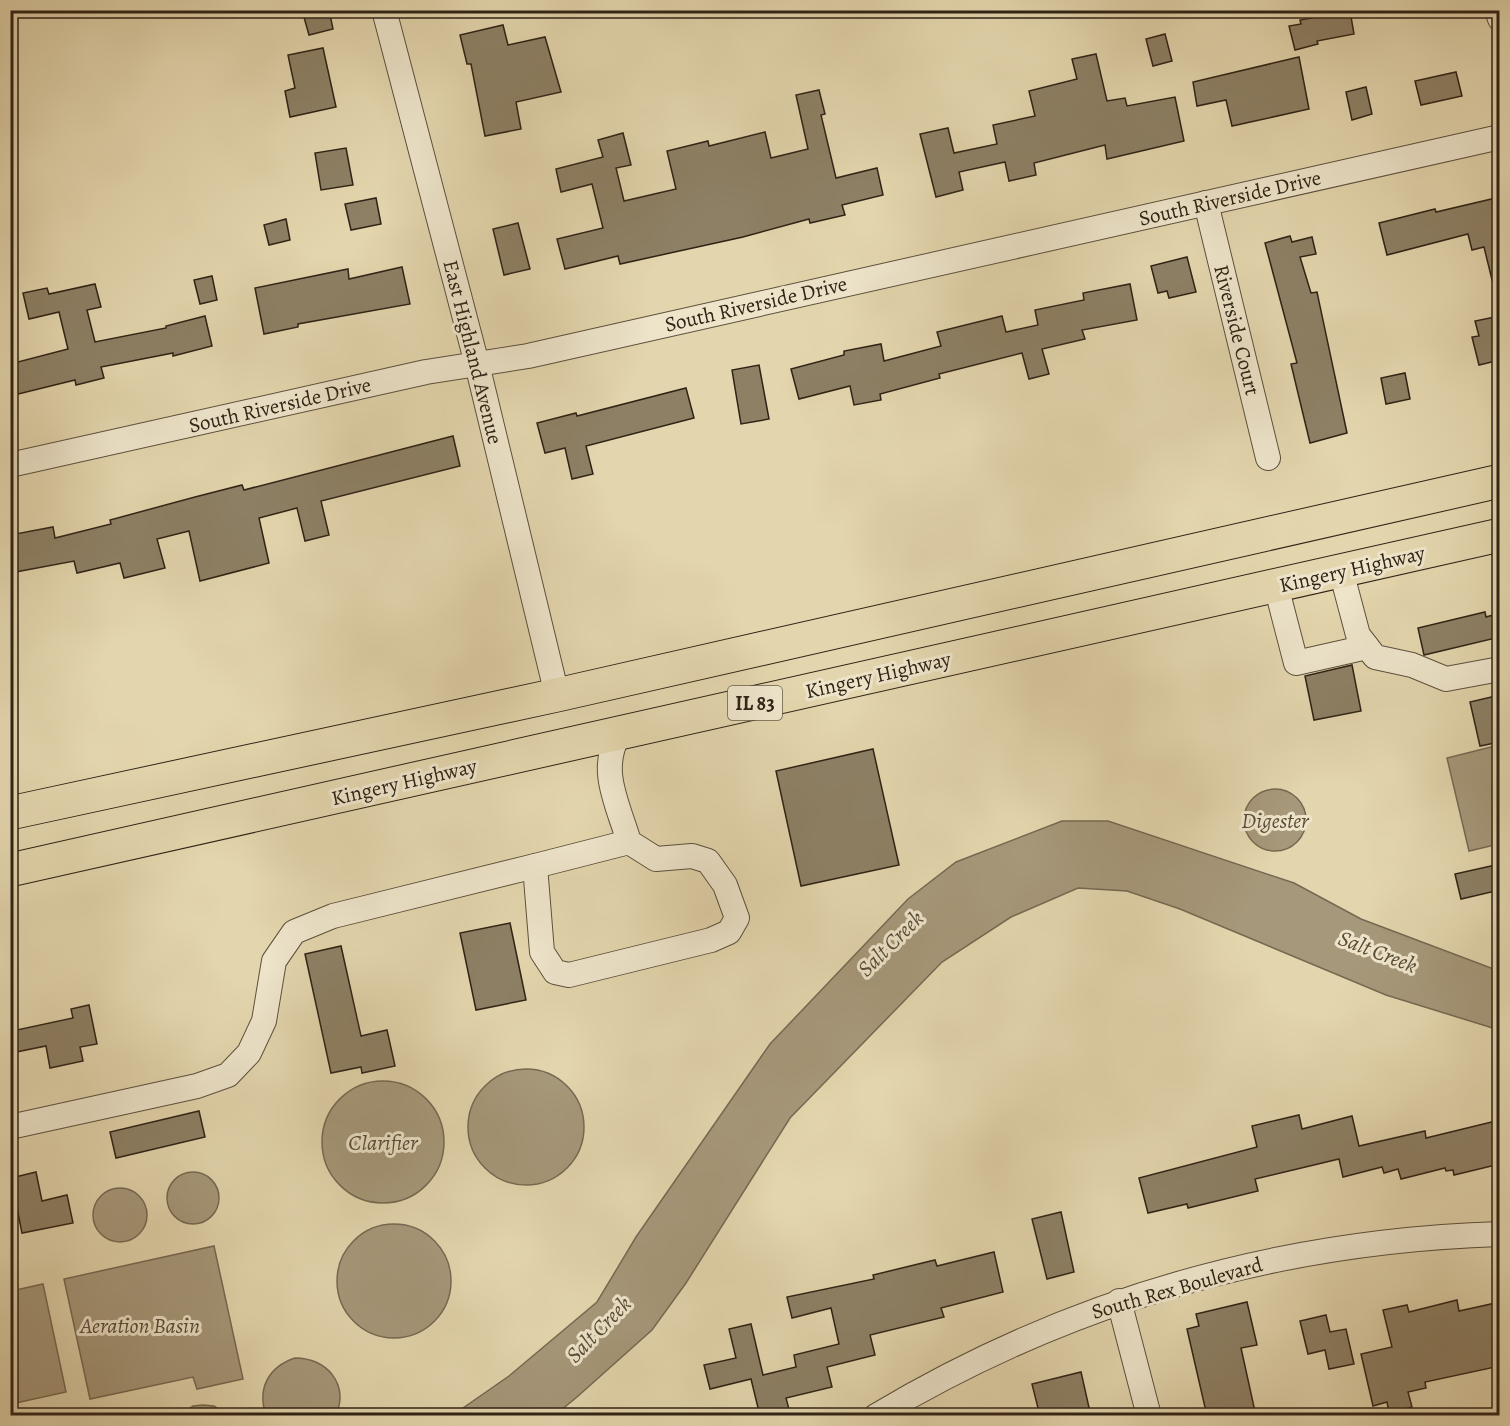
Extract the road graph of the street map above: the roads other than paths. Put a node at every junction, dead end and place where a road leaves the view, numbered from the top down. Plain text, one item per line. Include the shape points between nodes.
1 (384, 10) edge
2 (1497, 10) edge
3 (1500, 19) edge
4 (1500, 137) edge
5 (1206, 203) junction
6 (477, 364) junction
7 (1268, 458) dead end
8 (10, 465) edge
9 (1500, 481) edge
10 (1500, 536) edge
11 (1341, 571) junction
12 (1276, 586) junction
13 (1367, 647) junction
14 (1500, 669) edge
15 (557, 695) junction
16 (619, 734) junction
17 (10, 813) edge
18 (628, 842) junction
19 (535, 866) junction
20 (10, 870) edge
21 (10, 1127) edge
22 (1500, 1234) edge
23 (1119, 1300) junction
24 (876, 1416) edge
25 (1149, 1416) edge

1 - 6 street, East Highland Avenue
2 - 3 street
4 - 5 street, South Riverside Drive
5 - 6 street, South Riverside Drive via 528,356
5 - 7 street, Riverside Court
6 - 8 street, South Riverside Drive
6 - 15 street, East Highland Avenue
9 - 15 highway, IL 83
10 - 11 highway, Kingery Highway / IL 83
11 - 12 highway, Kingery Highway / IL 83
11 - 13 street via 1358,635
12 - 13 street via 1296,663
12 - 16 highway, Kingery Highway / IL 83
13 - 14 street via 1375,657 1446,678
15 - 17 highway, IL 83
16 - 18 street via 611,748 608,766
16 - 20 highway, Kingery Highway / IL 83
18 - 19 street
18 - 19 street via 657,859 692,856 708,861 734,903 737,918 729,932 702,943 569,975 555,972 542,952
19 - 21 street via 333,916 294,932 274,961 264,1021 249,1053 228,1075 196,1086
22 - 23 street, South Rex Boulevard via 1403,1239 1297,1255
23 - 24 street, South Rex Boulevard via 972,1363
23 - 25 street

